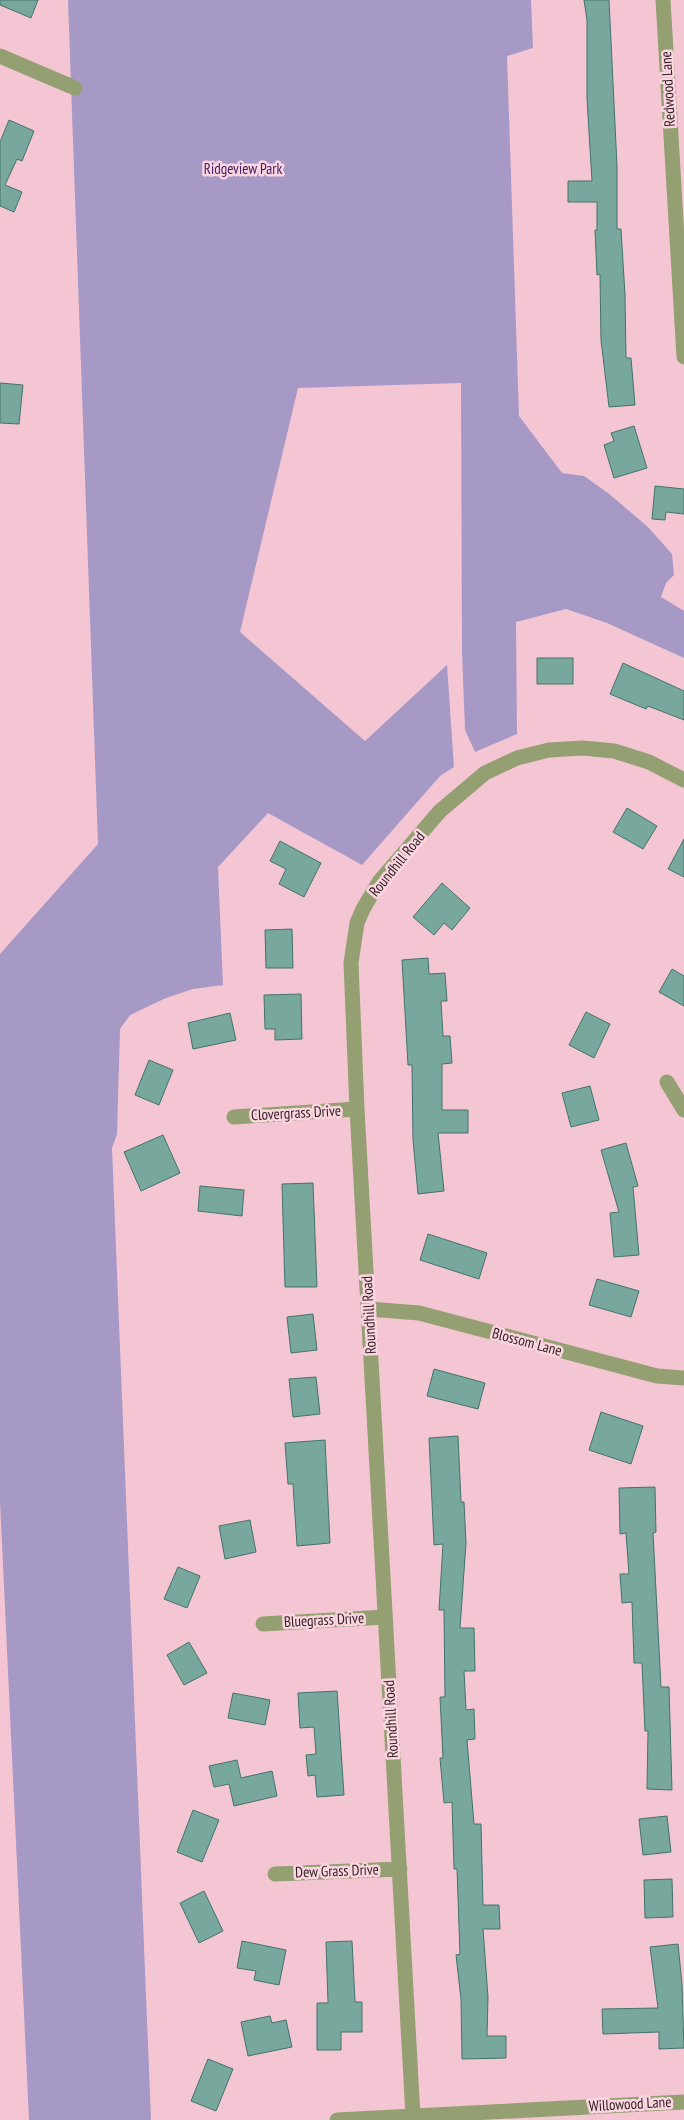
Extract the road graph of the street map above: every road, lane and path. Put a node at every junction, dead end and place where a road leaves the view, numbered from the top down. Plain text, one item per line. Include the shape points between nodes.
1 (663, 0) edge
2 (0, 56) edge
3 (75, 88) dead end
4 (678, 135) edge
5 (684, 357) edge
6 (684, 780) edge
7 (667, 1082) dead end
8 (357, 1109) junction
9 (684, 1110) edge
10 (234, 1116) dead end
11 (369, 1309) junction
12 (684, 1378) edge
13 (385, 1617) junction
14 (263, 1624) dead end
15 (400, 1869) junction
16 (275, 1874) dead end
17 (684, 2102) edge
18 (413, 2116) junction
19 (337, 2120) edge

1 - 4 street, Redwood Lane
2 - 3 street
4 - 5 street, Redwood Lane
6 - 8 street, Roundhill Road via 649,762 614,752 583,748 549,750 517,758 485,773 440,811 379,882 357,923 351,963
7 - 9 street
8 - 10 street, Clovergrass Drive
8 - 11 street, Roundhill Road
11 - 12 street, Blossom Lane via 420,1313 658,1376
11 - 13 street, Roundhill Road
13 - 14 street, Bluegrass Drive
13 - 15 street, Roundhill Road
15 - 16 street, Dew Grass Drive
15 - 18 street, Roundhill Road
17 - 18 street, Willowood Lane
18 - 19 street, Willowood Lane

